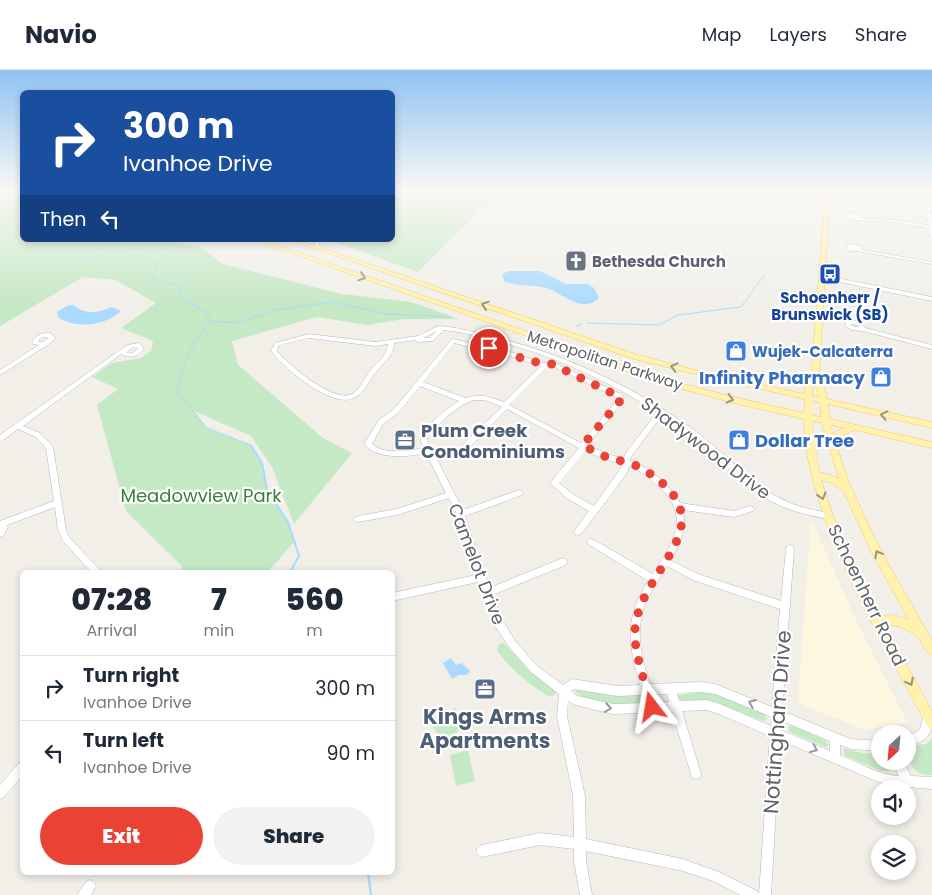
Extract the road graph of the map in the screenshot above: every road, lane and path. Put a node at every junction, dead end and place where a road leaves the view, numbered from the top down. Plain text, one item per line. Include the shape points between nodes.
1 (825, 228) edge
2 (930, 228) edge
3 (932, 237) edge
4 (263, 242) edge
5 (307, 242) edge
6 (318, 242) edge
7 (321, 249) junction
8 (860, 250) dead end
9 (316, 261) junction
10 (932, 263) edge
11 (822, 277) junction
12 (932, 299) edge
13 (531, 321) junction
14 (863, 328) dead end
15 (514, 330) junction
16 (390, 342) junction
17 (47, 343) dead end
18 (932, 346) edge
19 (125, 352) dead end
20 (623, 353) junction
21 (610, 364) junction
22 (546, 365) junction
23 (0, 372) edge
24 (814, 376) junction
25 (418, 383) junction
26 (807, 397) junction
27 (463, 400) junction
28 (823, 401) junction
29 (506, 406) junction
30 (807, 417) junction
31 (657, 418) dead end
32 (826, 421) junction
33 (932, 425) edge
34 (17, 426) junction
35 (856, 428) junction
36 (0, 439) edge
37 (832, 443) junction
38 (932, 445) edge
39 (466, 446) dead end
40 (584, 446) junction
41 (428, 450) junction
42 (626, 462) junction
43 (816, 475) junction
44 (848, 490) junction
45 (520, 493) dead end
46 (450, 495) junction
47 (58, 503) junction
48 (679, 506) junction
49 (750, 508) dead end
50 (594, 510) junction
51 (461, 514) junction
52 (828, 516) junction
53 (358, 519) dead end
54 (1, 528) edge
55 (578, 532) dead end
56 (591, 542) dead end
57 (790, 548) dead end
58 (563, 562) dead end
59 (666, 562) junction
60 (94, 570) edge
61 (481, 578) junction
62 (654, 579) junction
63 (487, 593) junction
64 (395, 596) edge
65 (785, 606) junction
66 (878, 624) junction
67 (924, 636) junction
68 (932, 650) edge
69 (670, 688) junction
70 (564, 690) junction
71 (647, 690) junction
72 (675, 706) junction
73 (652, 707) junction
74 (778, 714) junction
75 (930, 720) edge
76 (777, 733) junction
77 (835, 738) junction
78 (916, 738) edge
79 (871, 746) edge
80 (834, 758) junction
81 (20, 770) edge
82 (696, 774) dead end
83 (897, 780) edge
84 (916, 782) edge
85 (932, 783) edge
86 (0, 793) edge
87 (579, 844) junction
88 (482, 852) dead end
89 (586, 895) edge
90 (753, 895) edge
91 (766, 895) edge

1 - 11 main road, Schoenherr Road
2 - 3 street
4 - 9 main road, Metropolitan Parkway
5 - 7 main road, Metropolitan Parkway
5 - 9 main road via 305,251
6 - 7 street
13 -> 7 main road, Metropolitan Parkway
8 - 10 street
9 -> 15 main road, Metropolitan Parkway
11 - 12 street
11 - 24 main road, Schoenherr Road
13 - 15 main road via 527,329
13 - 20 main road, Metropolitan Parkway
14 - 18 street
15 - 21 main road, Metropolitan Parkway
16 - 16 street, Shadywood Drive via 388,357 356,394 346,398 313,385 274,351 278,344 309,336 367,345
16 - 52 street, Shadywood Drive via 431,340 443,328 517,344 597,374 686,429 764,494 802,512
17 - 23 street via 36,346
19 - 34 street
20 - 21 main road via 611,356
26 -> 20 main road, Metropolitan Parkway
21 -> 30 main road, Metropolitan Parkway via 694,390
22 - 25 street via 452,341
22 - 29 street
22 - 40 street via 552,364 578,375 621,399
24 - 26 main road, Schoenherr Road via 809,380
24 - 28 main road, Schoenherr Road via 821,384
25 - 27 street
25 - 41 street via 396,411 377,428 369,447 392,453
26 - 28 main road, Metropolitan Parkway
26 - 30 main road, Schoenherr Road
27 - 29 street via 480,397
27 - 41 street via 426,434 424,442
28 - 32 main road, Schoenherr Road
33 -> 28 main road, Metropolitan Parkway
29 - 39 street
29 - 40 street
30 - 32 main road, Metropolitan Parkway
30 - 43 main road, Schoenherr Road
31 - 42 street
32 - 35 main road, Metropolitan Parkway
32 - 37 main road, Schoenherr Road
34 - 36 street
34 - 47 street via 38,435 49,447
35 - 37 main road via 844,430
35 - 38 main road, Metropolitan Parkway
37 - 44 main road, Schoenherr Road
40 - 42 street
40 - 50 street via 554,483
41 - 46 street, Camelot Drive
42 - 48 street via 654,477 667,488
42 - 50 street via 625,469
43 - 44 main road via 833,479
43 -> 52 main road, Schoenherr Road
67 -> 44 main road, Schoenherr Road via 874,546
45 - 51 street
46 - 51 street, Camelot Drive
46 - 53 street via 397,512
47 - 54 street
47 - 60 street via 66,539
48 - 49 street via 734,514
48 - 59 street via 682,520 679,537
50 - 55 street
51 - 61 street, Camelot Drive
52 - 66 main road, Schoenherr Road
56 - 62 street
57 - 65 street, Nottingham Drive
58 - 63 street
59 - 62 street
59 - 65 street via 696,577
61 - 63 street, Camelot Drive
61 - 64 street
62 - 71 street via 645,595 634,630
63 - 70 street, Camelot Drive via 498,623 513,645 534,669
65 - 74 street, Nottingham Drive
66 - 67 main road via 886,619 898,621
66 -> 75 main road, Schoenherr Road
67 - 68 main road, Schoenherr Road
69 - 71 street
69 - 72 street
74 -> 69 street via 715,689
70 - 71 street via 572,684 617,691
70 -> 73 street, Camelot Drive via 576,700 607,708
70 - 87 street via 562,716 579,796
71 - 73 street
72 - 73 street, Camelot Drive
72 - 76 street, Camelot Drive via 707,705
72 - 82 street
74 - 76 street, Nottingham Drive
74 - 77 street
75 - 78 street via 924,734
76 -> 80 street, Camelot Drive
76 - 91 street, Nottingham Drive
77 - 79 street via 859,746
77 - 80 street
80 - 83 street, Camelot Drive via 876,776
81 - 86 street
84 - 85 street, Camelot Drive
87 - 88 street via 540,839
87 - 89 street
87 - 90 street via 684,865

